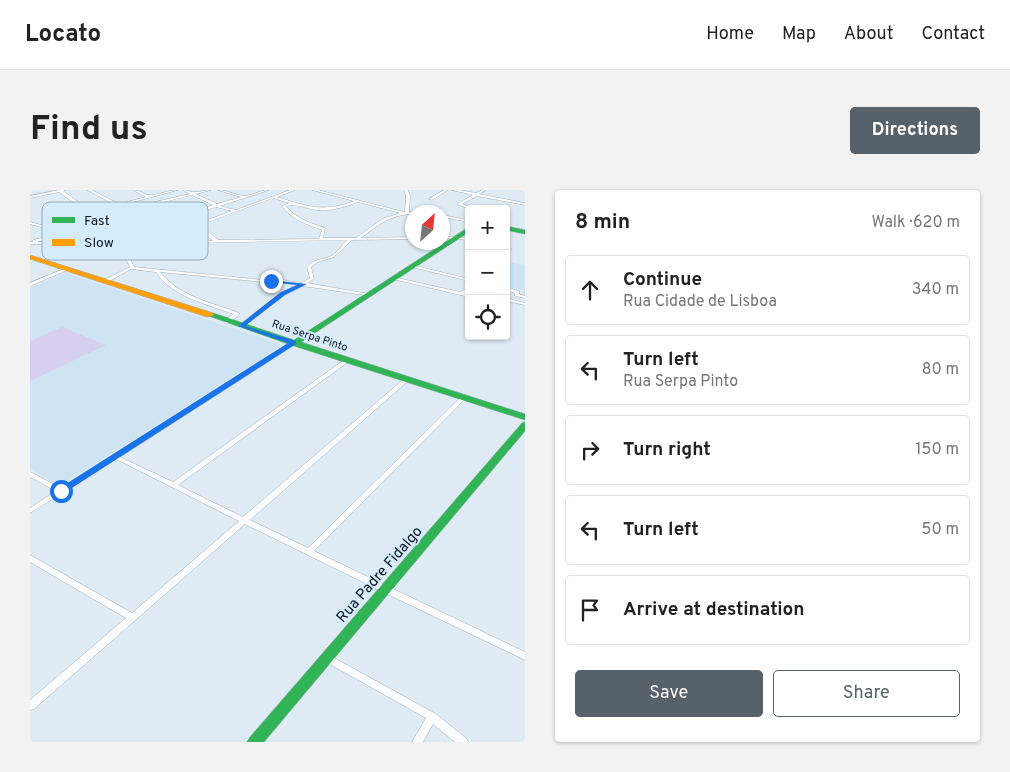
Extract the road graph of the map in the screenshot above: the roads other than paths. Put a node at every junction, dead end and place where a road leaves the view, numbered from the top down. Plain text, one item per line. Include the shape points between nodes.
1 (65, 190) edge
2 (89, 190) edge
3 (135, 190) edge
4 (176, 190) edge
5 (185, 190) edge
6 (209, 190) edge
7 (220, 190) edge
8 (267, 190) edge
9 (293, 190) edge
10 (314, 190) edge
11 (406, 190) edge
12 (446, 190) edge
13 (454, 190) edge
14 (484, 190) edge
15 (60, 191) junction
16 (193, 194) junction
17 (477, 195) junction
18 (150, 197) junction
19 (245, 197) junction
20 (273, 197) junction
21 (30, 198) edge
22 (431, 199) dead end
23 (357, 201) junction
24 (76, 202) edge
25 (112, 202) edge
26 (130, 202) edge
27 (162, 202) joint
28 (292, 203) junction
29 (525, 204) edge
30 (217, 206) junction
31 (465, 206) edge
32 (208, 209) edge
33 (234, 210) junction
34 (404, 212) junction
35 (450, 217) edge
36 (208, 220) edge
37 (465, 220) edge
38 (30, 222) edge
39 (42, 226) edge
40 (510, 229) edge
41 (465, 231) edge
42 (525, 232) edge
43 (208, 233) edge
44 (450, 237) edge
45 (456, 237) junction
46 (405, 238) edge
47 (465, 238) edge
48 (354, 239) junction
49 (320, 240) junction
50 (208, 242) edge
51 (217, 242) junction
52 (30, 257) edge
53 (128, 260) edge
54 (414, 266) junction
55 (130, 268) junction
56 (68, 269) junction
57 (158, 272) junction
58 (395, 278) junction
59 (465, 279) edge
60 (106, 281) junction
61 (304, 284) junction
62 (30, 285) edge
63 (510, 289) edge
64 (465, 291) edge
65 (460, 294) junction
66 (369, 295) junction
67 (465, 295) edge
68 (517, 295) junction
69 (525, 297) edge
70 (510, 300) edge
71 (510, 301) edge
72 (525, 304) edge
73 (227, 322) junction
74 (241, 326) junction
75 (294, 343) junction
76 (346, 360) junction
77 (406, 380) junction
78 (463, 398) junction
79 (525, 417) edge
80 (525, 425) edge
81 (116, 457) junction
82 (30, 474) edge
83 (173, 485) junction
84 (61, 491) junction
85 (30, 511) edge
86 (243, 519) junction
87 (309, 552) junction
88 (30, 558) edge
89 (386, 590) junction
90 (132, 617) junction
91 (525, 656) edge
92 (327, 658) junction
93 (30, 706) edge
94 (432, 718) junction
95 (255, 742) edge
96 (417, 742) edge
97 (463, 742) edge

1 - 15 street
2 - 25 street
3 - 18 street
4 - 18 street
5 - 16 street
6 - 16 street
7 - 19 street
8 - 19 street
9 - 20 street
10 - 23 street
11 - 34 street via 408,196
12 - 22 street
13 - 17 street
14 - 17 street
15 - 21 street
15 - 24 street
16 - 27 street
16 - 30 street
17 - 29 street
17 - 31 street via 459,204
18 - 26 street
18 - 27 street
19 - 30 street
20 - 28 street
20 - 33 street
23 - 28 street via 319,209
23 - 34 street
28 - 49 street via 284,206 289,213 324,229
30 - 32 street
30 - 33 street
33 - 36 street
34 - 48 street via 386,218
35 - 37 street
38 - 39 street
40 - 42 street
41 - 45 street
43 - 51 street
44 - 45 street
45 - 47 street
45 - 54 street
46 - 48 street
48 - 49 street
48 - 61 street via 332,257 319,259 310,265 312,277
49 - 51 street
50 - 51 street
52 - 56 street, Rua Serpa Pinto
53 - 55 street via 132,265
54 - 58 street
54 - 59 street
55 - 57 street
55 - 60 street
56 - 60 street, Rua Serpa Pinto
56 - 62 street
57 - 61 street
57 - 73 street via 176,289 238,314
58 - 65 street
58 - 66 street
60 - 73 street, Rua Serpa Pinto
61 - 66 street
61 - 74 street via 283,294
63 - 68 street
64 - 65 street
65 - 67 street
66 - 75 street
68 - 69 street
68 - 70 street
71 - 72 street
73 - 74 street, Rua Serpa Pinto
74 - 75 street, Rua Serpa Pinto
75 - 76 street, Rua Serpa Pinto
75 - 81 street
76 - 77 street, Rua Serpa Pinto
76 - 83 street
77 - 78 street, Rua Serpa Pinto
77 - 86 street
78 - 79 street, Rua Serpa Pinto
78 - 87 street
80 - 89 street, Rua Padre Fidalgo
81 - 83 street
81 - 84 street
82 - 84 street
83 - 86 street
84 - 85 street
86 - 87 street
86 - 90 street
87 - 89 street
88 - 90 street
89 - 91 street
89 - 92 street, Rua Padre Fidalgo
90 - 93 street
92 - 94 street
92 - 95 street, Rua Padre Fidalgo
94 - 96 street
94 - 97 street

